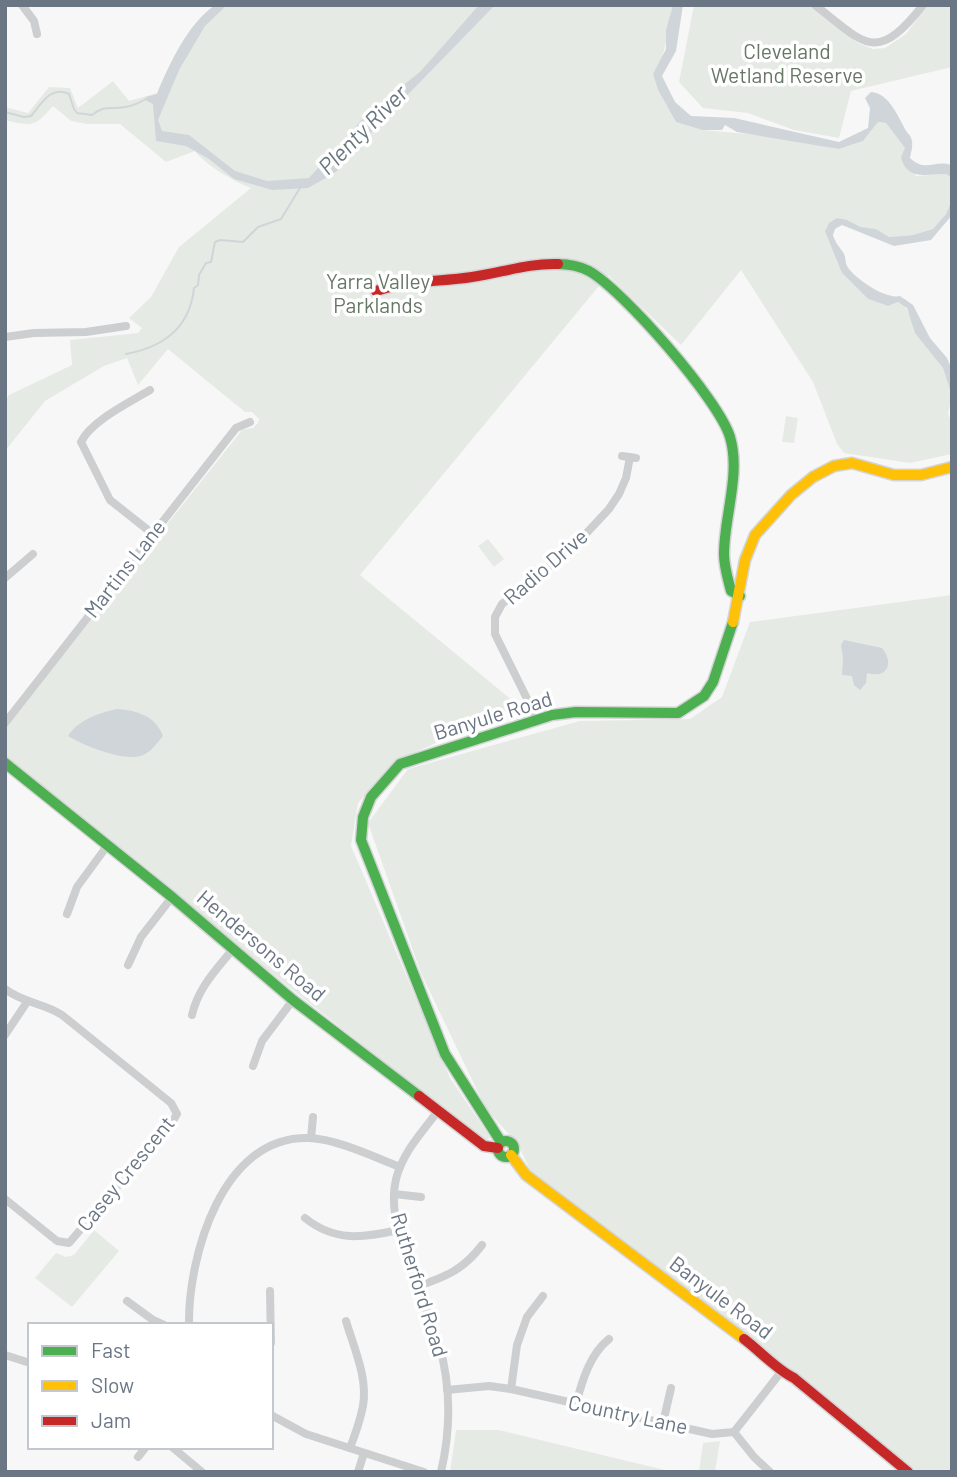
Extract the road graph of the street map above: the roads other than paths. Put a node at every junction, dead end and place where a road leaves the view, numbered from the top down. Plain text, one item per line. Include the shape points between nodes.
1 (22, 5) edge
2 (815, 5) edge
3 (923, 5) edge
4 (37, 34) dead end
5 (376, 291) dead end
6 (126, 326) dead end
7 (5, 337) edge
8 (150, 390) dead end
9 (250, 422) dead end
10 (629, 457) dead end
11 (951, 467) edge
12 (153, 534) junction
13 (33, 554) dead end
14 (5, 579) edge
15 (740, 596) junction
16 (537, 719) junction
17 (5, 723) edge
18 (5, 764) edge
19 (107, 846) junction
20 (173, 897) junction
21 (67, 914) dead end
22 (233, 949) junction
23 (128, 965) dead end
24 (5, 989) edge
25 (293, 1000) junction
26 (27, 1002) junction
27 (191, 1015) dead end
28 (5, 1035) edge
29 (253, 1066) dead end
30 (438, 1111) junction
31 (313, 1117) dead end
32 (311, 1138) junction
33 (500, 1145) junction
34 (511, 1155) joint
35 (400, 1167) junction
36 (394, 1194) junction
37 (421, 1197) dead end
38 (5, 1199) edge
39 (305, 1218) dead end
40 (398, 1230) junction
41 (482, 1245) dead end
42 (418, 1286) junction
43 (270, 1291) dead end
44 (543, 1296) dead end
45 (127, 1301) dead end
46 (346, 1321) dead end
47 (159, 1323) edge
48 (189, 1323) edge
49 (271, 1323) edge
50 (609, 1339) dead end
51 (6, 1358) edge
52 (28, 1363) edge
53 (781, 1372) junction
54 (671, 1388) dead end
55 (511, 1389) junction
56 (447, 1390) junction
57 (576, 1404) junction
58 (273, 1416) edge
59 (663, 1423) junction
60 (734, 1432) junction
61 (350, 1448) junction
62 (144, 1449) edge
63 (174, 1449) edge
64 (364, 1453) junction
65 (138, 1457) dead end
66 (202, 1472) edge
67 (358, 1472) edge
68 (424, 1472) edge
69 (442, 1472) edge
70 (770, 1472) edge
71 (908, 1472) edge

1 - 4 street
2 - 3 street via 870,43 903,31
5 - 15 street via 391,285 563,263 588,269 608,285 676,356 730,435 724,559 731,591
6 - 7 street
8 - 12 street via 88,432 81,442 110,500
9 - 12 street, Martins Lane via 236,428
10 - 16 street, Radio Drive via 626,478 609,509 580,540 502,604 495,617 495,634
11 - 15 street, Banyule Road via 921,475 894,475 852,463 813,477 790,495 755,535 745,560
12 - 17 street, Martins Lane
13 - 14 street
15 - 16 street, Banyule Road via 713,682 704,696 678,713 576,712
16 - 33 street, Banyule Road via 401,764 385,779 359,824 360,839 444,1054
18 - 19 street, Hendersons Road
19 - 20 street, Hendersons Road
19 - 21 street via 77,887
20 - 22 street, Hendersons Road
20 - 23 street via 141,937
22 - 25 street, Hendersons Road
22 - 27 street via 204,984
24 - 26 street, Casey Crescent
25 - 29 street via 262,1041
25 - 30 street, Hendersons Road
26 - 28 street
26 - 38 street, Casey Crescent via 62,1015 171,1102 177,1114 69,1243 57,1241
30 - 33 street, Hendersons Road via 484,1146
30 - 35 street, Rutherford Road
31 - 32 street
32 - 35 street
32 - 48 street via 290,1139 265,1149 227,1187 196,1254
33 - 34 street, Hendersons Road via 501,1155
34 - 53 street, Banyule Road via 526,1175
35 - 36 street, Rutherford Road
36 - 37 street
36 - 40 street, Rutherford Road
39 - 40 street via 320,1230 349,1238
40 - 42 street, Rutherford Road
41 - 42 street via 458,1270
42 - 56 street, Rutherford Road via 439,1343
43 - 49 street
44 - 55 street via 527,1317 517,1345
45 - 47 street
46 - 61 street via 364,1394
50 - 57 street via 599,1348
51 - 52 street
53 - 60 street
53 - 71 street, Banyule Road
54 - 59 street
55 - 56 street, Country Lane
55 - 57 street, Country Lane
56 - 69 street, Rutherford Road
57 - 59 street, Country Lane
58 - 61 street via 306,1434
59 - 60 street, Country Lane via 712,1434
60 - 70 street
61 - 64 street
62 - 65 street
63 - 66 street
64 - 67 street
64 - 68 street

